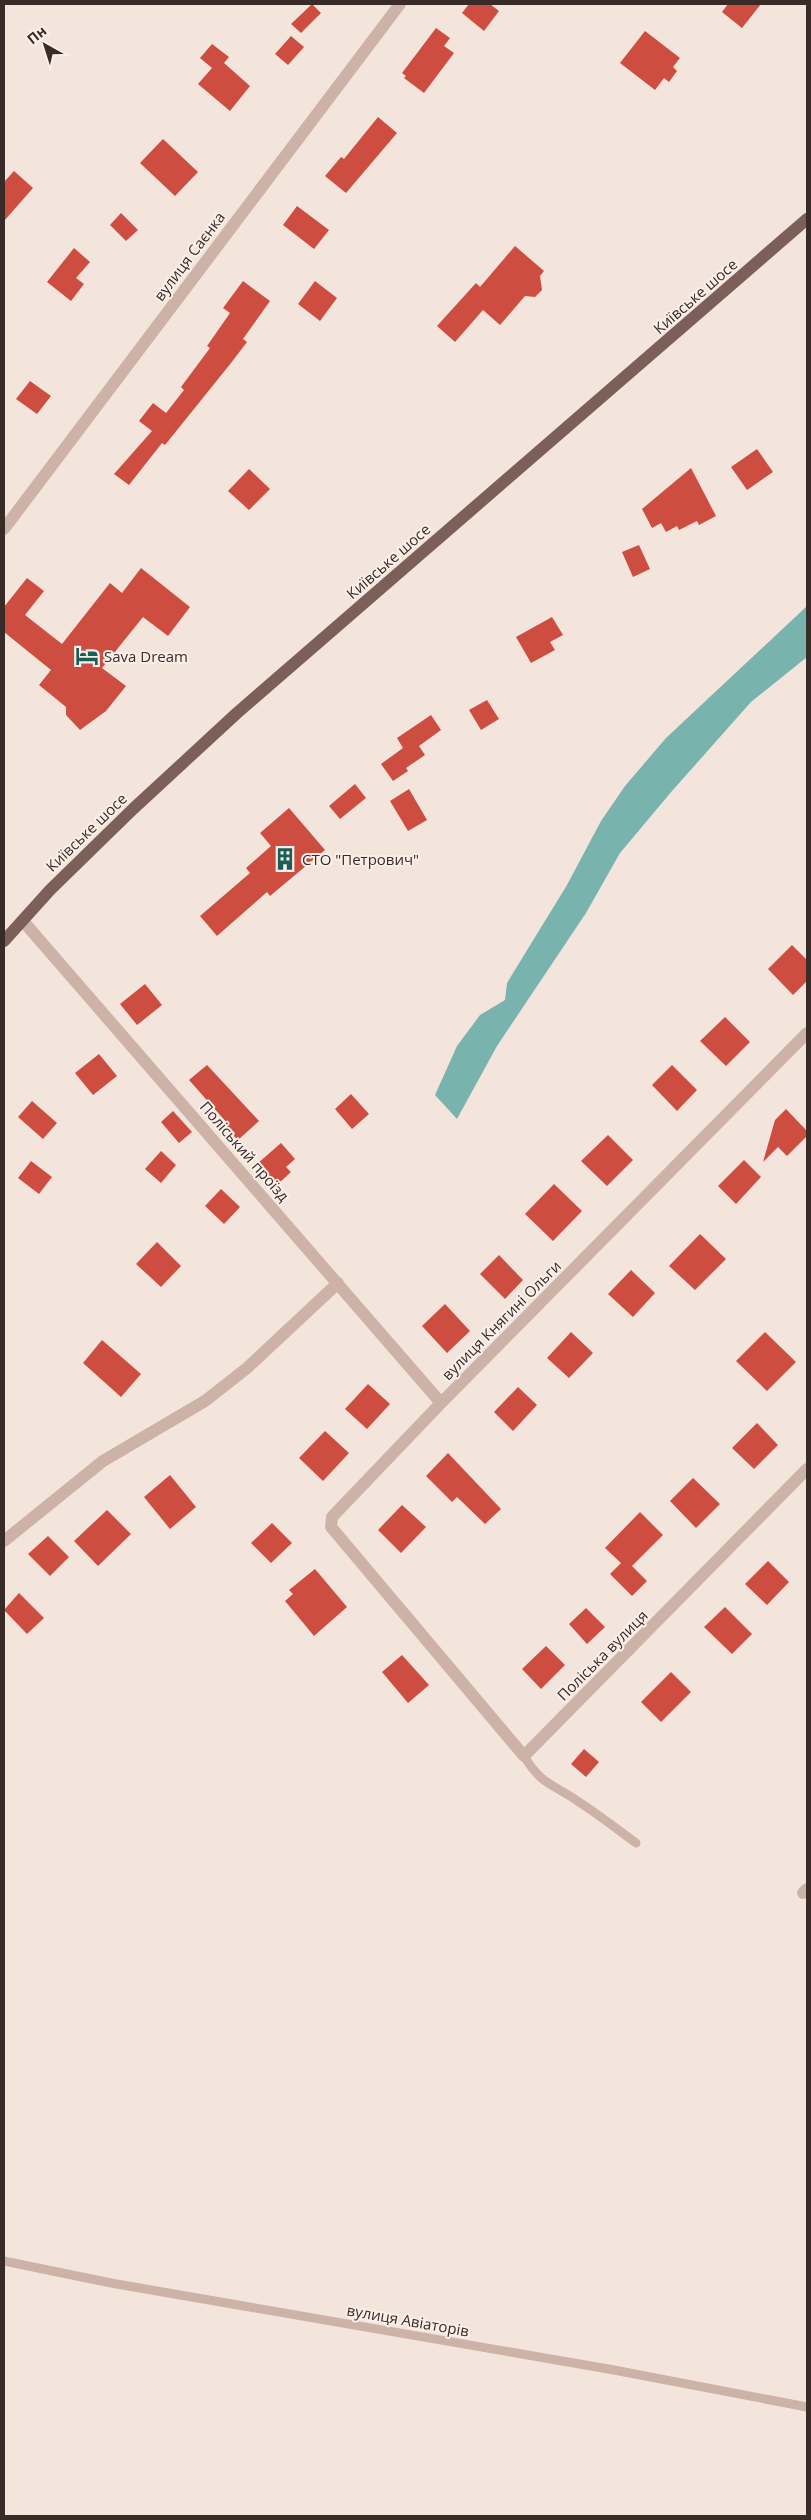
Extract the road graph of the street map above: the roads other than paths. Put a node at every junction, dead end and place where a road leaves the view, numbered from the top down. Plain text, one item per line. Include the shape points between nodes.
1 (400, 4) edge
2 (807, 220) edge
3 (4, 529) edge
4 (23, 921) junction
5 (4, 941) edge
6 (807, 1034) edge
7 (338, 1283) junction
8 (441, 1403) junction
9 (807, 1469) edge
10 (4, 1541) edge
11 (524, 1756) junction
12 (636, 1843) dead end
13 (4, 2261) edge
14 (807, 2406) edge

1 - 3 street, вулиця Саєнка
2 - 4 main road, Київське шосе via 237,713 133,809
4 - 5 main road, Київське шосе
4 - 7 street, Поліський проїзд
6 - 8 street, вулиця Княгині Ольги
7 - 8 street, Поліський проїзд
7 - 10 street via 247,1368 205,1401 103,1461
8 - 11 street, вулиця Княгині Ольги via 332,1517 331,1527
9 - 11 street, Поліська вулиця
11 - 12 lane via 543,1781 578,1801
13 - 14 lane, вулиця Авіаторів via 111,2283

